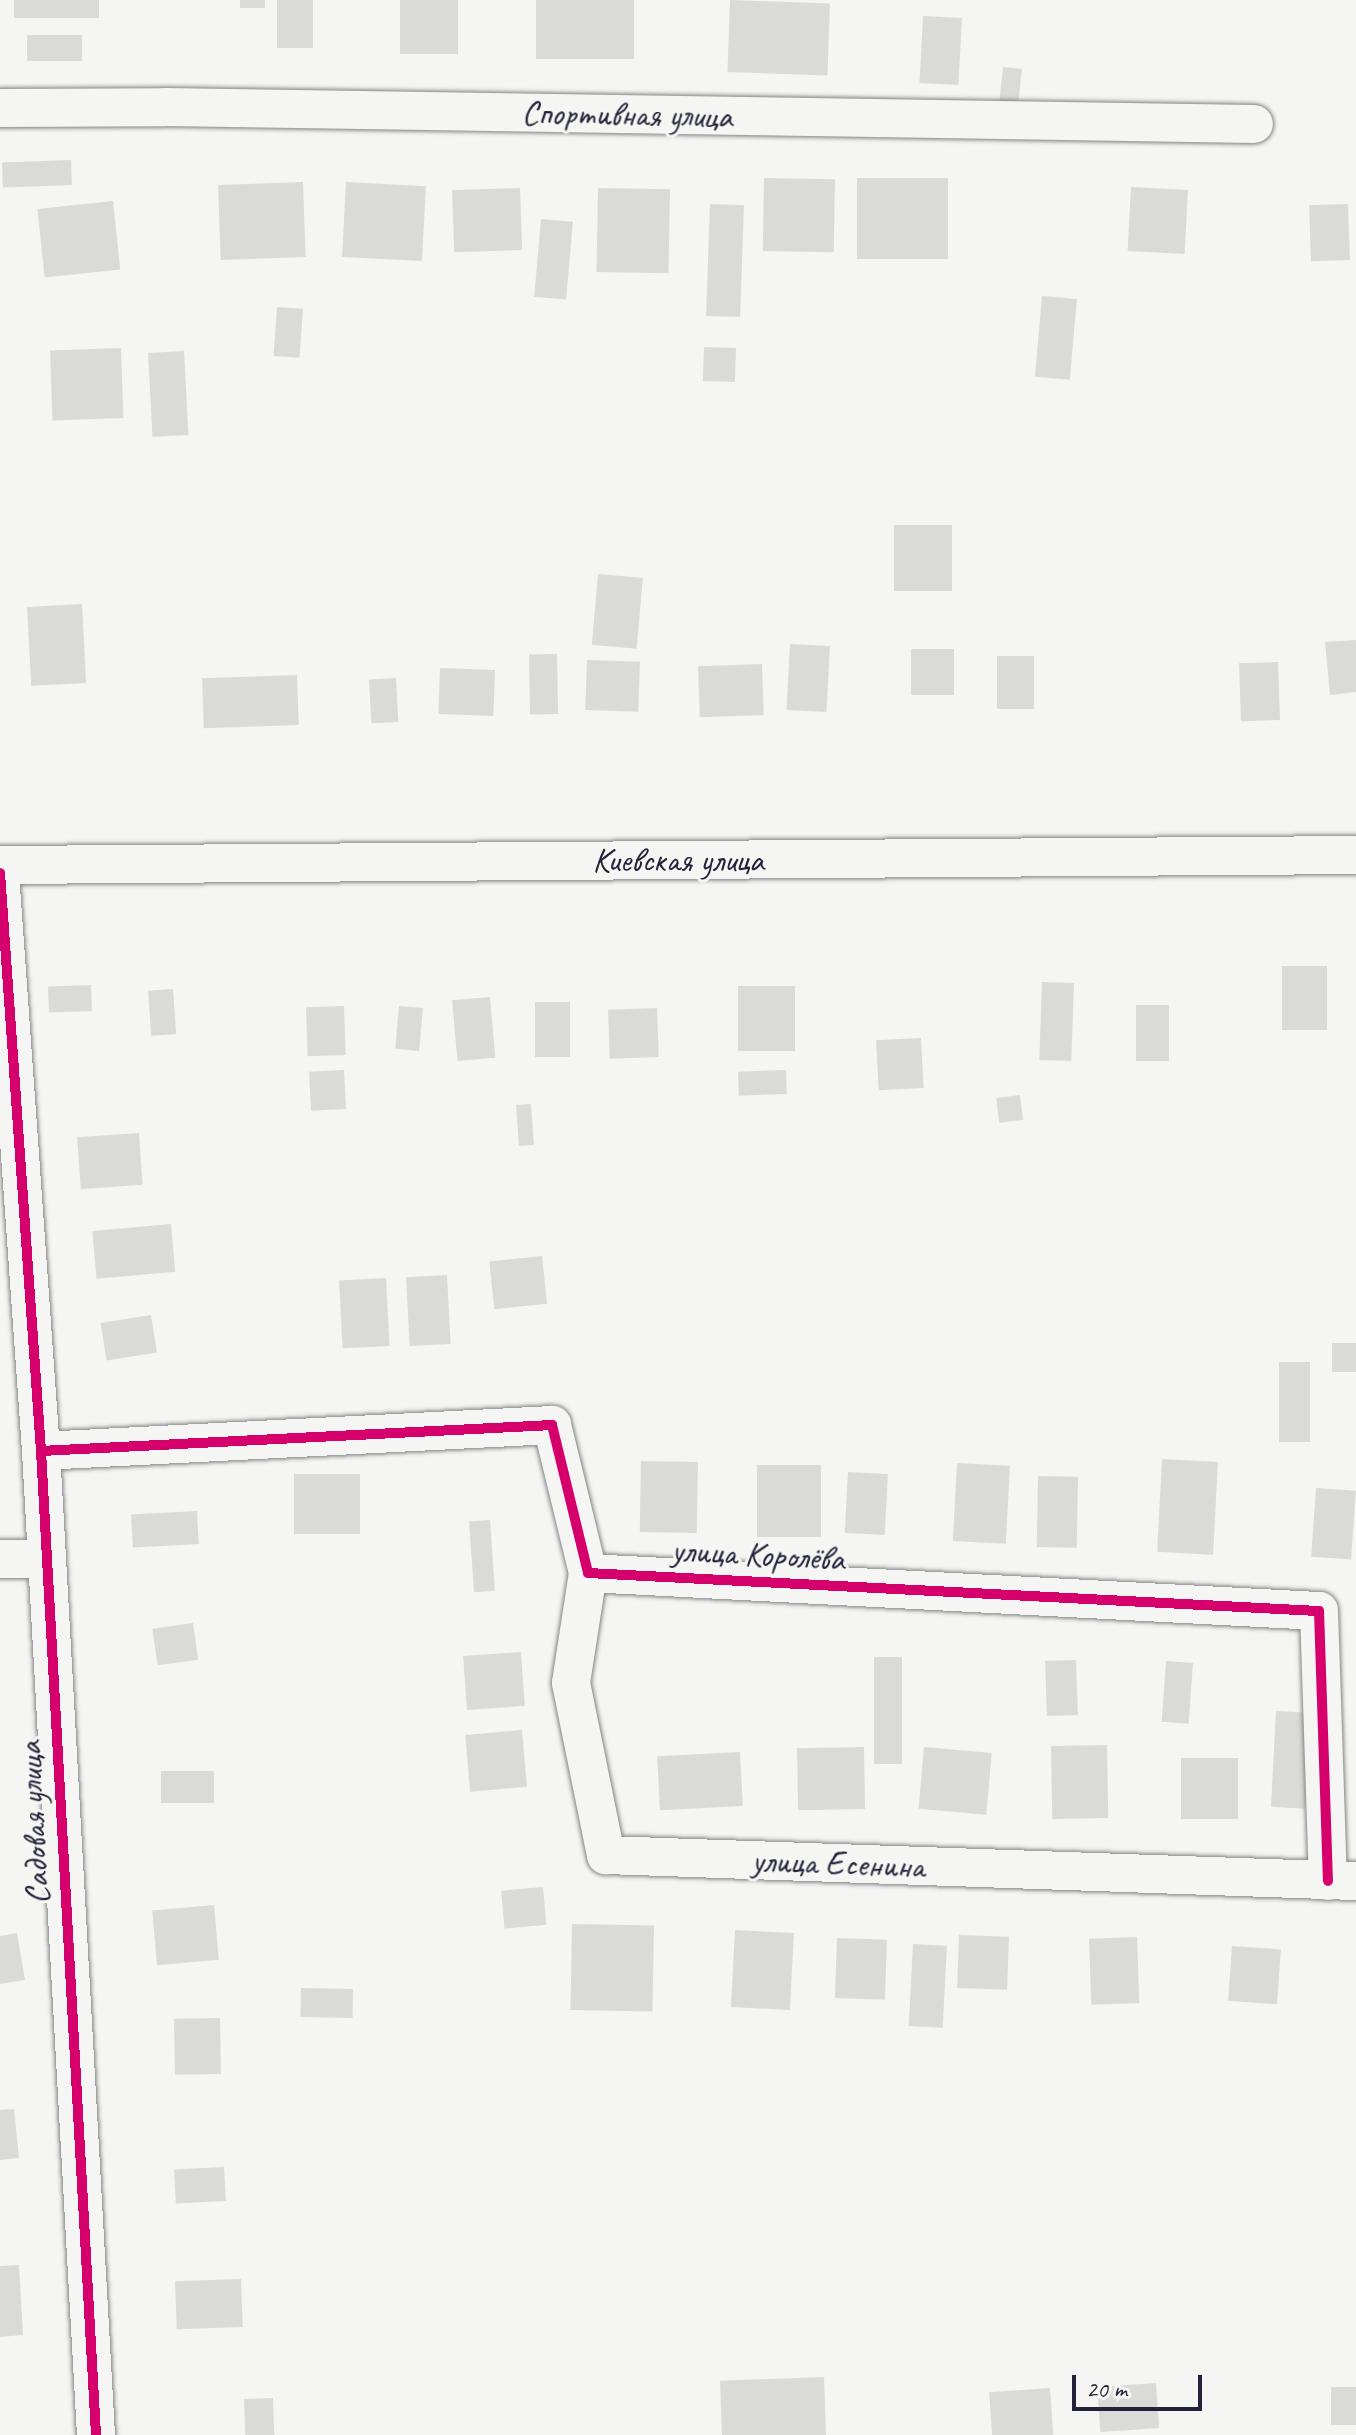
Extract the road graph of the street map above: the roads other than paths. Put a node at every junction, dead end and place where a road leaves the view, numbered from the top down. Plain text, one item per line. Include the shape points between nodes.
1 (0, 108) edge
2 (1254, 124) dead end
3 (1356, 855) edge
4 (0, 865) edge
5 (0, 873) edge
6 (41, 1451) junction
7 (0, 1559) edge
8 (47, 1559) junction
9 (588, 1573) junction
10 (1342, 1881) edge
11 (96, 2435) edge

1 - 2 street, Спортивная улица
3 - 4 street, Киевская улица
5 - 6 street, Садовая улица
6 - 8 street, Садовая улица
6 - 9 street via 552,1425
7 - 8 street
8 - 11 street, Садовая улица
9 - 10 street, улица Королёва via 1319,1611
9 - 10 street, улица Есенина via 571,1683 606,1855

